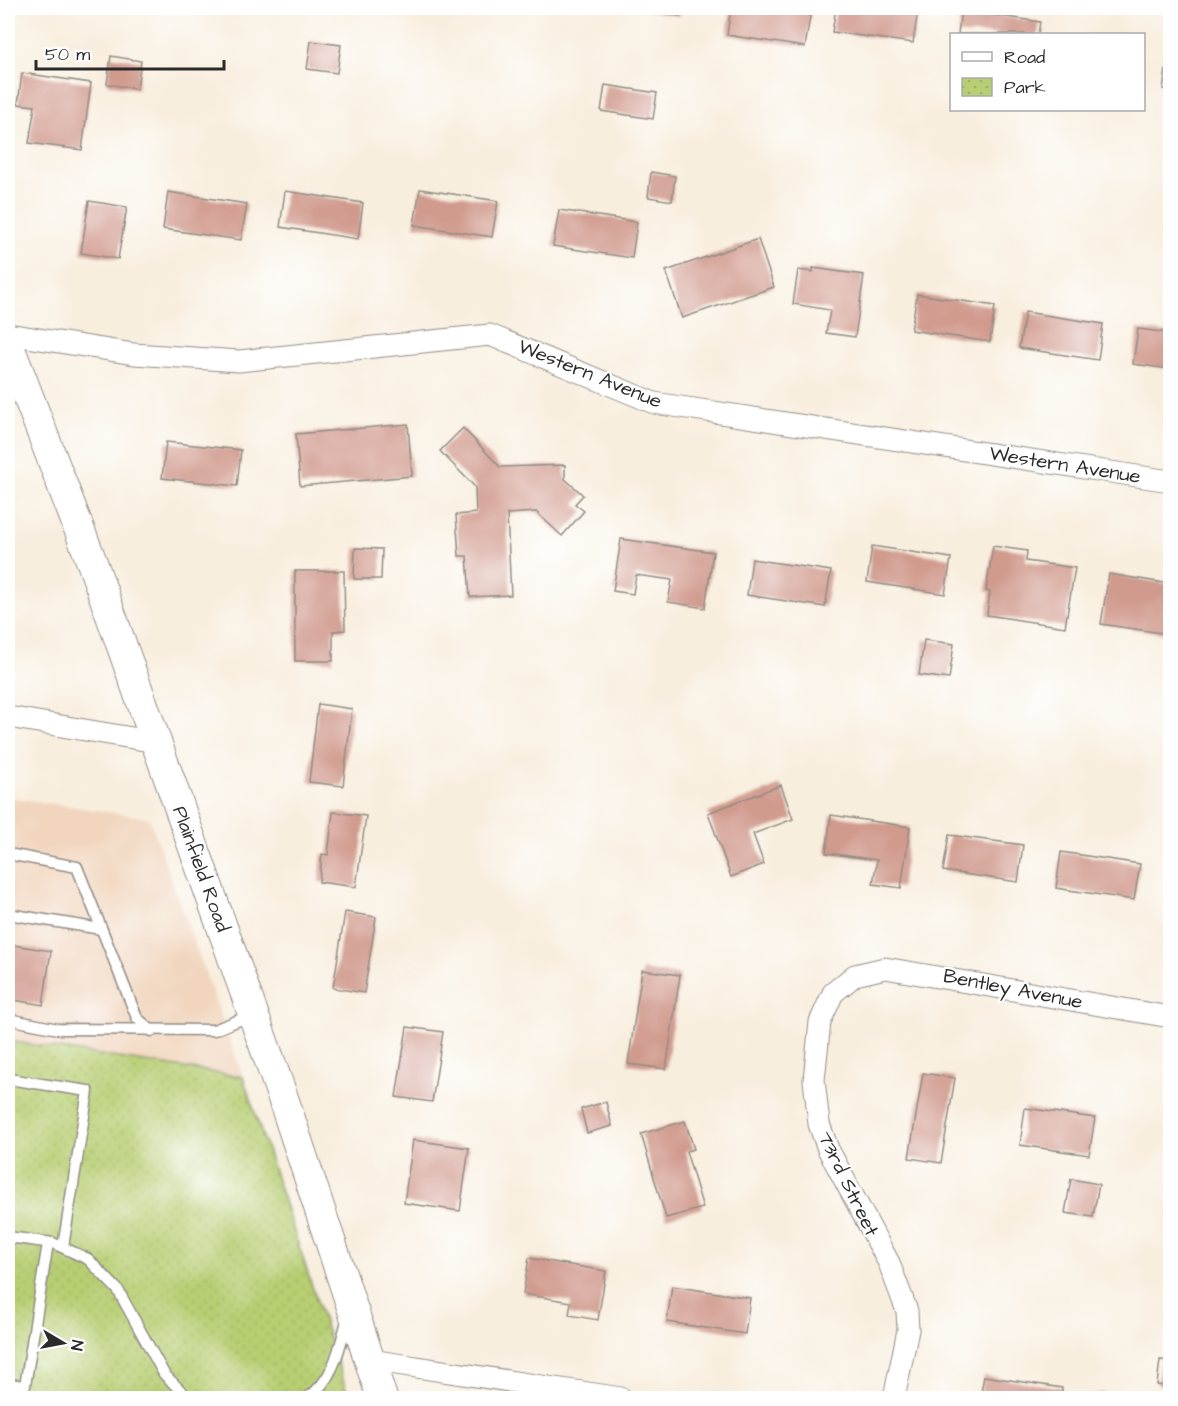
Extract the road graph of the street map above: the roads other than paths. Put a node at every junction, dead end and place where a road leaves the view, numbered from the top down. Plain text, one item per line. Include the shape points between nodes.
1 (8, 334) edge
2 (8, 344) edge
3 (1170, 481) edge
4 (8, 717) edge
5 (156, 742) junction
6 (8, 854) edge
7 (8, 914) edge
8 (102, 929) junction
9 (855, 975) joint
10 (254, 1015) junction
11 (1170, 1017) edge
12 (8, 1019) edge
13 (152, 1031) junction
14 (8, 1079) edge
15 (8, 1237) edge
16 (48, 1243) junction
17 (63, 1247) junction
18 (352, 1306) junction
19 (370, 1360) junction
20 (8, 1384) edge
21 (188, 1398) edge
22 (307, 1398) edge
23 (382, 1398) edge
24 (621, 1398) edge
25 (894, 1398) edge

1 - 3 street, Western Avenue via 157,357 239,361 490,335 654,403
2 - 5 main road, Plainfield Road
4 - 5 street
5 - 10 main road, Plainfield Road
6 - 8 lane via 77,867
7 - 8 lane
8 - 13 lane via 137,1018
9 - 11 street, Bentley Avenue via 885,968 928,973
9 - 25 street, 73rd Street via 833,993 820,1022 815,1102 828,1149 889,1263 907,1311 908,1330
10 - 13 lane via 214,1030
10 - 18 main road, Plainfield Road
12 - 13 lane via 58,1029
14 - 17 lane via 88,1091
15 - 16 lane
16 - 17 lane
16 - 20 lane via 25,1386
17 - 21 lane via 88,1259 118,1290 164,1374
18 - 19 main road, Plainfield Road
18 - 22 lane via 332,1371 315,1394
19 - 23 main road, Plainfield Road
19 - 24 street

